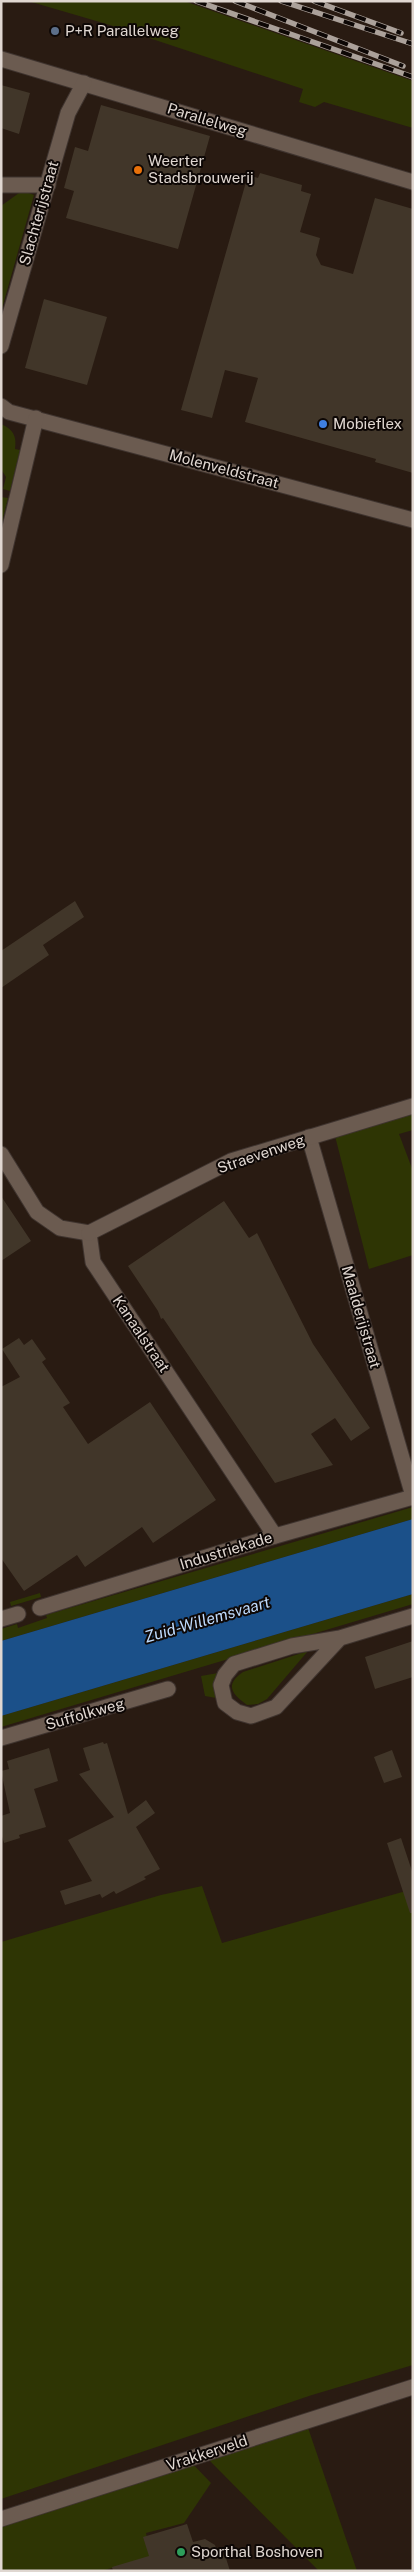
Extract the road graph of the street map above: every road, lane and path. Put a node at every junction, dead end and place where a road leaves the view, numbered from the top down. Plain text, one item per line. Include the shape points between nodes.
1 (1, 59) edge
2 (84, 83) junction
3 (413, 182) edge
4 (1, 185) edge
5 (48, 186) junction
6 (1, 346) edge
7 (1, 406) edge
8 (36, 418) junction
9 (413, 520) edge
10 (1, 565) edge
11 (413, 1106) edge
12 (309, 1138) junction
13 (1, 1154) edge
14 (90, 1233) junction
15 (413, 1496) edge
16 (275, 1536) junction
17 (40, 1608) dead end
18 (18, 1614) dead end
19 (413, 1616) edge
20 (1, 1619) edge
21 (340, 1638) junction
22 (168, 1689) dead end
23 (1, 1738) edge
24 (413, 2387) edge
25 (1, 2519) edge

1 - 2 street, Parallelweg
2 - 3 street, Parallelweg
2 - 5 street, Slachterijstraat via 68,113
4 - 5 street
5 - 6 street, Slachterijstraat
7 - 8 street via 9,412
8 - 9 street, Molenveldstraat
8 - 10 street
11 - 12 street, Straevenweg
12 - 14 street, Straevenweg via 232,1161
12 - 15 street, Maalderijstraat
13 - 14 street via 37,1212 60,1228
14 - 16 street, Kanaalstraat via 93,1262
15 - 16 street, Industriekade
16 - 17 street, Industriekade
18 - 20 street
19 - 21 street
21 - 21 street via 292,1646 234,1664 221,1685 225,1703 237,1712 251,1716 276,1707
22 - 23 street, Suffolkweg
24 - 25 street, Vrakkerveld

